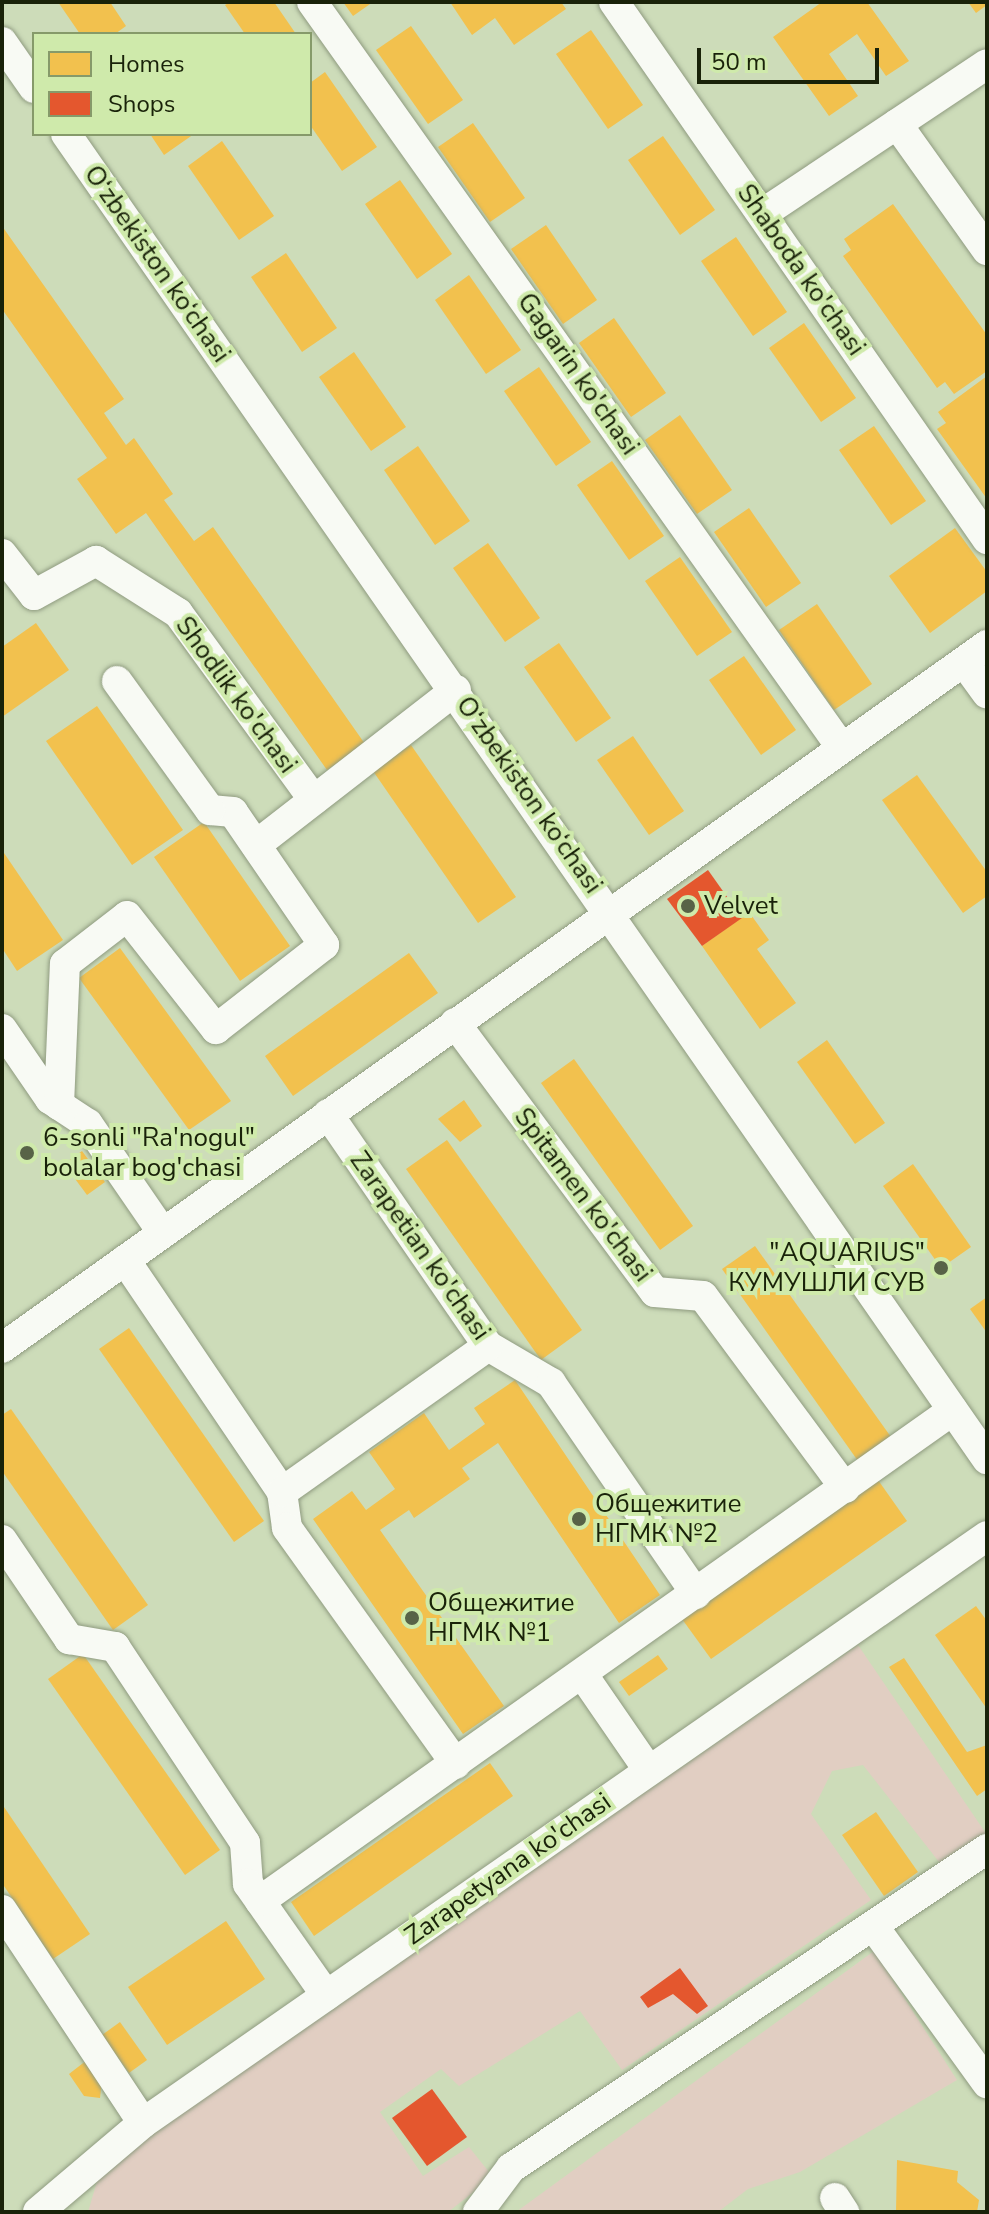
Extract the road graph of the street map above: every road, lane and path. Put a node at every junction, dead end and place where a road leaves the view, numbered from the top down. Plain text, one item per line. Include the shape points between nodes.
1 (312, 2) edge
2 (614, 2) edge
3 (2, 42) edge
4 (987, 64) edge
5 (32, 85) edge
6 (897, 124) junction
7 (67, 136) edge
8 (762, 214) junction
9 (987, 250) edge
10 (987, 539) edge
11 (2, 554) edge
12 (975, 654) edge
13 (117, 681) dead end
14 (456, 690) junction
15 (987, 694) edge
16 (841, 747) junction
17 (314, 800) junction
18 (256, 845) junction
19 (610, 911) junction
20 (455, 1023) junction
21 (2, 1029) edge
22 (59, 1105) junction
23 (328, 1114) junction
24 (163, 1233) junction
25 (125, 1260) junction
26 (488, 1346) junction
27 (2, 1348) edge
28 (953, 1410) junction
29 (987, 1459) edge
30 (845, 1488) junction
31 (282, 1492) junction
32 (987, 1536) edge
33 (2, 1540) edge
34 (696, 1594) junction
35 (583, 1675) junction
36 (456, 1764) junction
37 (649, 1771) junction
38 (987, 1849) edge
39 (260, 1901) junction
40 (2, 1910) edge
41 (874, 1927) junction
42 (326, 1995) junction
43 (987, 2083) edge
44 (143, 2123) junction
45 (38, 2212) edge
46 (478, 2212) edge

1 - 16 street, Gagarin ko'chasi
2 - 8 street, Shaboda ko'chasi
3 - 5 street
4 - 6 street
6 - 8 street
6 - 9 street
7 - 14 street, O‘zbekiston ko‘chasi
8 - 10 street, Shaboda ko'chasi
11 - 17 street, Shodlik ko'chasi via 34,595 96,561 178,613
12 - 15 street
12 - 16 street
13 - 18 street via 210,810 233,812
14 - 17 street
14 - 19 street, O‘zbekiston ko‘chasi
16 - 19 street
17 - 18 street
18 - 22 street via 324,945 216,1029 127,916 65,964
19 - 20 street
19 - 28 street, O‘zbekiston ko‘chasi
20 - 23 street
20 - 30 street, Spitamen ko'chasi via 655,1292 703,1296
21 - 22 street
22 - 24 street via 88,1124
23 - 24 street
23 - 26 street, Zarapetian ko'chasi
24 - 25 street
25 - 27 street
25 - 31 street
26 - 31 street
26 - 34 street, Zarapetian ko'chasi via 551,1383
28 - 29 street, O‘zbekiston ko‘chasi
28 - 30 street
30 - 34 street
31 - 36 street via 287,1528
32 - 37 street, Zarapetyana ko'chasi
33 - 39 street via 69,1639 115,1647 245,1843 248,1884
34 - 35 street
35 - 36 street
35 - 37 street
36 - 39 street
37 - 42 street, Zarapetyana ko'chasi
38 - 41 street
39 - 42 street
40 - 44 street
41 - 43 street
41 - 46 street via 511,2168
42 - 44 street, Zarapetyana ko'chasi
44 - 45 street, Zarapetyana ko'chasi

